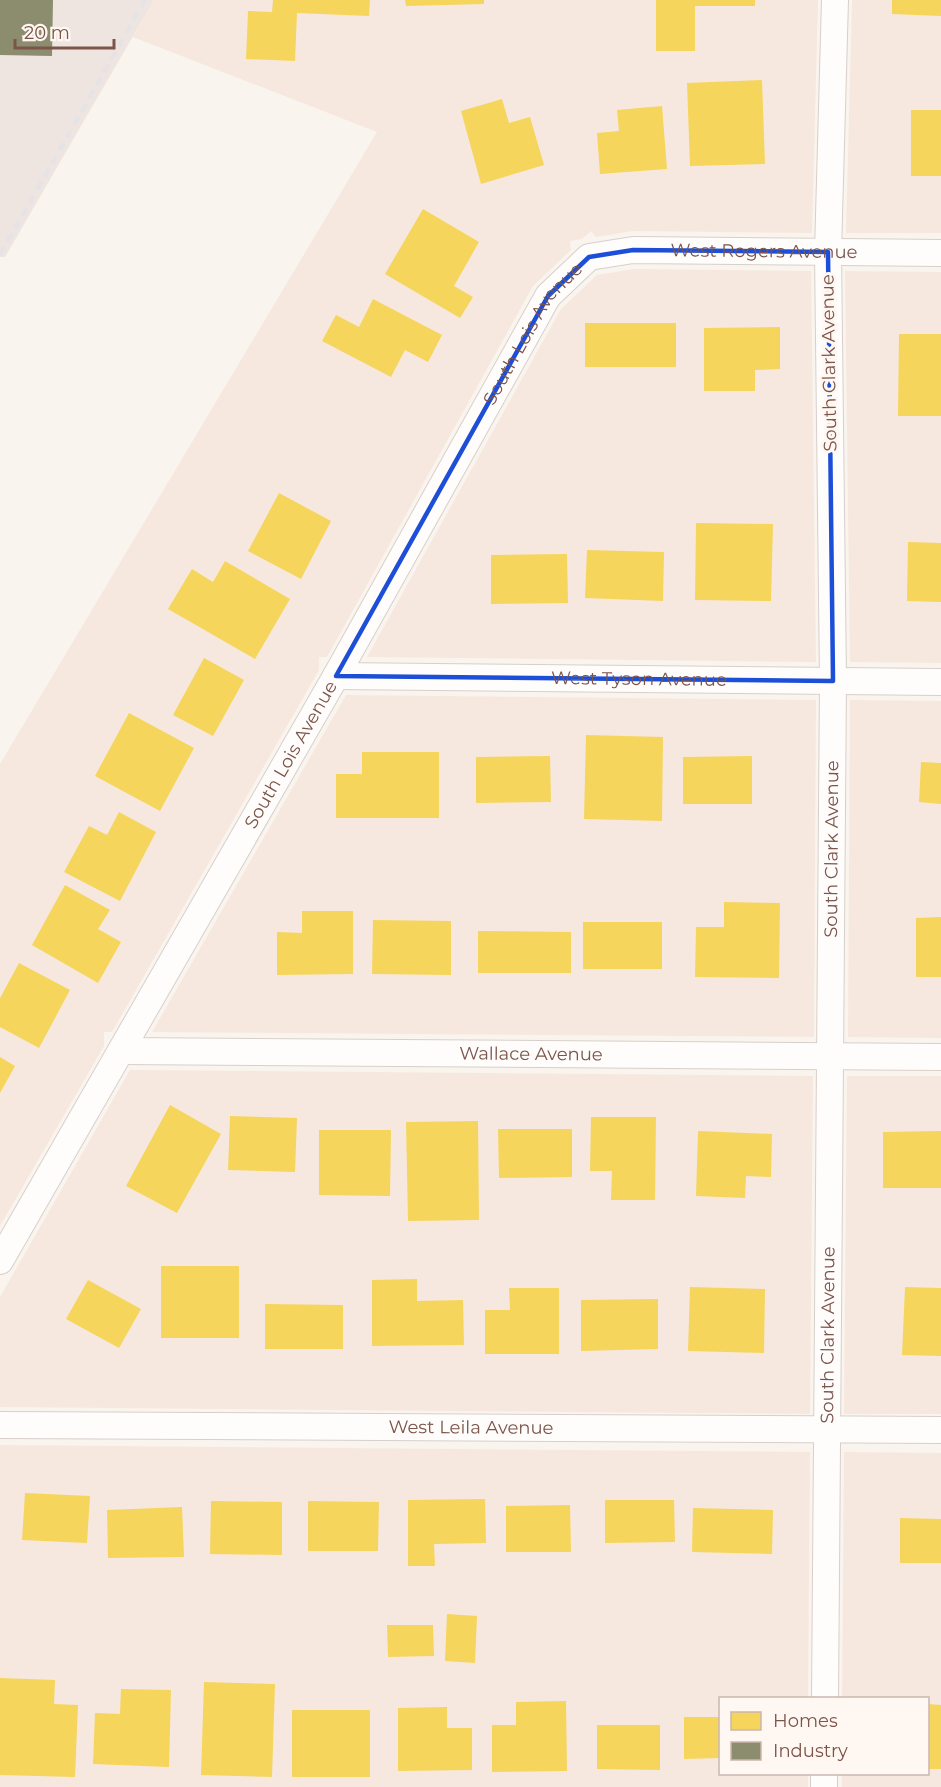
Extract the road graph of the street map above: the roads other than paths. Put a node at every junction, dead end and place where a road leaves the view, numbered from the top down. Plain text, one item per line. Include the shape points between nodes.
1 (835, 0) edge
2 (828, 252) junction
3 (941, 253) edge
4 (589, 257) joint
5 (336, 676) junction
6 (833, 681) junction
7 (941, 682) edge
8 (121, 1051) junction
9 (830, 1057) junction
10 (941, 1058) edge
11 (0, 1262) edge
12 (0, 1425) edge
13 (827, 1430) junction
14 (941, 1430) edge
15 (825, 1697) edge

1 - 2 street, South Clark Avenue
2 - 3 street, West Rogers Avenue
2 - 4 street, West Rogers Avenue via 633,250
2 - 6 street, South Clark Avenue
4 - 5 street, South Lois Avenue via 548,296
5 - 6 street, West Tyson Avenue
5 - 8 street, South Lois Avenue
6 - 7 street, West Tyson Avenue
6 - 9 street, South Clark Avenue
8 - 9 street, Wallace Avenue
8 - 11 street, South Lois Avenue
9 - 10 street, Wallace Avenue
9 - 13 street, South Clark Avenue
12 - 13 street, West Leila Avenue
13 - 14 street, West Leila Avenue
13 - 15 street, South Clark Avenue

